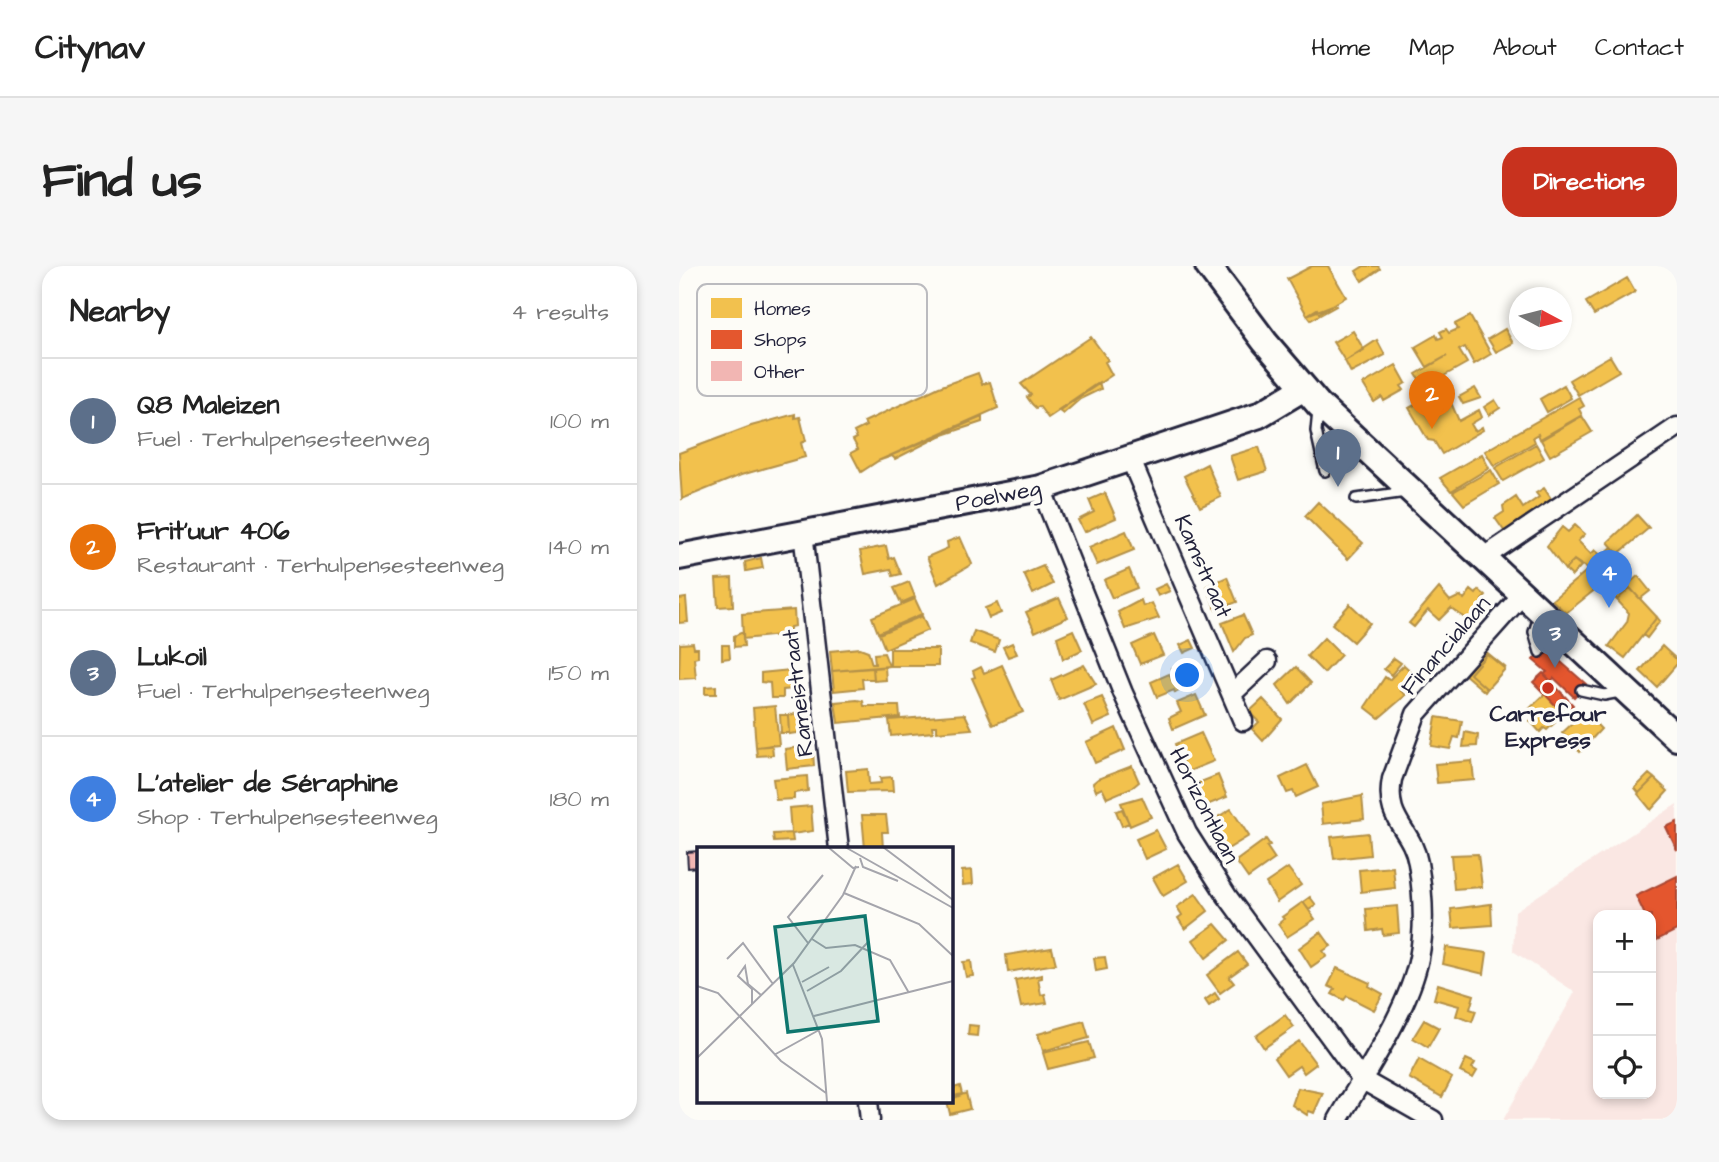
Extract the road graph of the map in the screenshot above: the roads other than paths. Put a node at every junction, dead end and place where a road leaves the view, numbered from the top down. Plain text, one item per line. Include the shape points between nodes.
1 (1208, 266) edge
2 (1311, 397) junction
3 (1677, 427) edge
4 (1130, 458) junction
5 (1325, 471) dead end
6 (1041, 488) junction
7 (1408, 491) junction
8 (1356, 499) dead end
9 (803, 532) junction
10 (679, 556) edge
11 (1483, 558) junction
12 (1522, 595) junction
13 (1540, 613) junction
14 (1539, 652) dead end
15 (1267, 661) dead end
16 (1581, 690) dead end
17 (1627, 690) junction
18 (1233, 693) junction
19 (1243, 721) dead end
20 (1677, 738) edge
21 (839, 847) edge
22 (1361, 1080) junction
23 (868, 1102) edge
24 (870, 1120) edge
25 (1338, 1120) edge
26 (1433, 1120) edge

1 - 2 main road
2 - 4 main road, Poelweg
2 - 5 lane
2 - 7 main road
3 - 11 street
4 - 6 main road, Poelweg
4 - 18 street, Kamstraat
6 - 9 main road, Poelweg
6 - 22 street, Horizontlaan via 1123,693 1187,833 1227,896
7 - 8 lane
7 - 11 main road
9 - 10 main road, Poelweg
9 - 21 street, Rameistraat
11 - 12 main road
12 - 13 main road
12 - 22 street, Financialaan via 1416,715 1392,779 1393,816 1417,860 1422,900 1420,957 1411,988
13 - 14 lane via 1534,632
13 - 17 main road
15 - 18 street
16 - 17 lane via 1604,695
17 - 20 main road
18 - 19 street, Kamstraat
22 - 25 street, Financialaan
22 - 26 street, Horizontlaan
23 - 24 street

